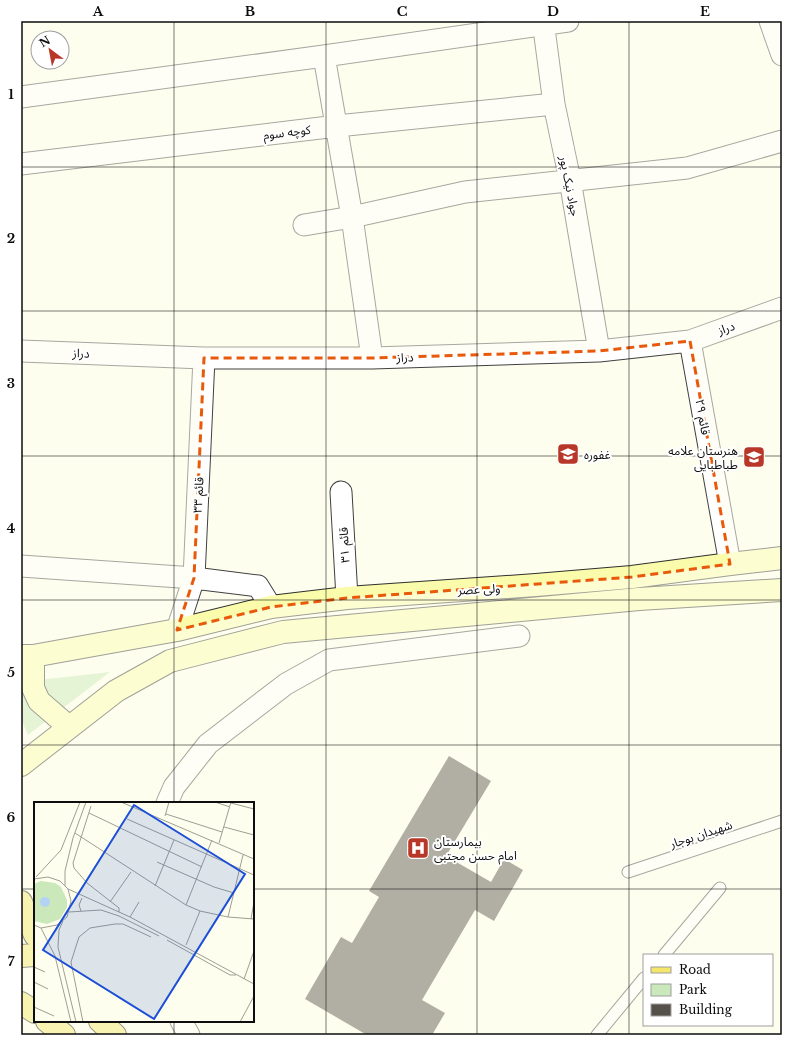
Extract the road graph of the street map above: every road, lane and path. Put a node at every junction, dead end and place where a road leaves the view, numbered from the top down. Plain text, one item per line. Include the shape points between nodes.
1 (568, 21) edge
2 (770, 21) edge
3 (543, 23) edge
4 (782, 55) edge
5 (324, 56) junction
6 (21, 97) edge
7 (554, 104) junction
8 (337, 126) junction
9 (782, 141) edge
10 (21, 164) edge
11 (570, 180) junction
12 (352, 217) junction
13 (304, 225) dead end
14 (782, 308) edge
15 (690, 341) junction
16 (21, 351) edge
17 (599, 351) junction
18 (204, 358) junction
19 (372, 358) junction
20 (340, 492) dead end
21 (782, 558) edge
22 (730, 564) junction
23 (21, 566) edge
24 (194, 578) junction
25 (782, 590) edge
26 (347, 598) junction
27 (271, 607) junction
28 (178, 630) junction
29 (519, 636) dead end
30 (27, 656) edge
31 (69, 727) junction
32 (21, 765) edge
33 (167, 802) edge
34 (782, 821) edge
35 (628, 872) dead end
36 (720, 888) dead end
37 (21, 902) edge
38 (34, 933) edge
39 (665, 954) edge
40 (34, 955) edge
41 (21, 956) edge
42 (643, 979) edge
43 (21, 1003) edge
44 (34, 1011) edge
45 (48, 1022) edge
46 (101, 1022) edge
47 (182, 1022) edge
48 (64, 1035) edge
49 (115, 1035) edge
50 (189, 1035) edge
51 (597, 1035) edge

1 - 3 street
2 - 4 street
3 - 5 street
3 - 7 street, جواد نیک پور
5 - 6 street
5 - 8 street
7 - 8 street, کوچه سوم
7 - 11 street, جواد نیک پور
8 - 10 street, کوچه سوم
8 - 12 street
9 - 11 street via 687,168
11 - 12 street via 465,192
11 - 17 street, جواد نیک پور
12 - 13 street
12 - 19 street
14 - 15 street, دراز
15 - 17 street, دراز
15 - 22 street, قائم ۲۹
16 - 18 street, دراز
17 - 19 street, دراز
18 - 19 street, دراز
18 - 24 street, قائم ۳۳
20 - 26 street, قائم ۳۱
21 - 22 main road, ولی عصر
22 - 26 main road, ولی عصر via 617,578
23 - 24 street
24 - 27 street via 258,586
24 - 28 street, قائم ۳۳
25 - 31 main road via 639,599 283,632 170,661 116,691
26 - 27 main road, ولی عصر
27 - 28 main road, ولی عصر
28 - 30 main road, ولی عصر
29 - 33 street via 329,660 286,684 208,744 174,787
30 - 31 main road via 33,688 39,702
31 - 32 main road
34 - 35 lane, شهیدان بوجار
36 - 39 lane
37 - 38 main road
40 - 41 main road
42 - 51 lane
43 - 44 main road
45 - 48 main road
46 - 49 main road
47 - 50 street

